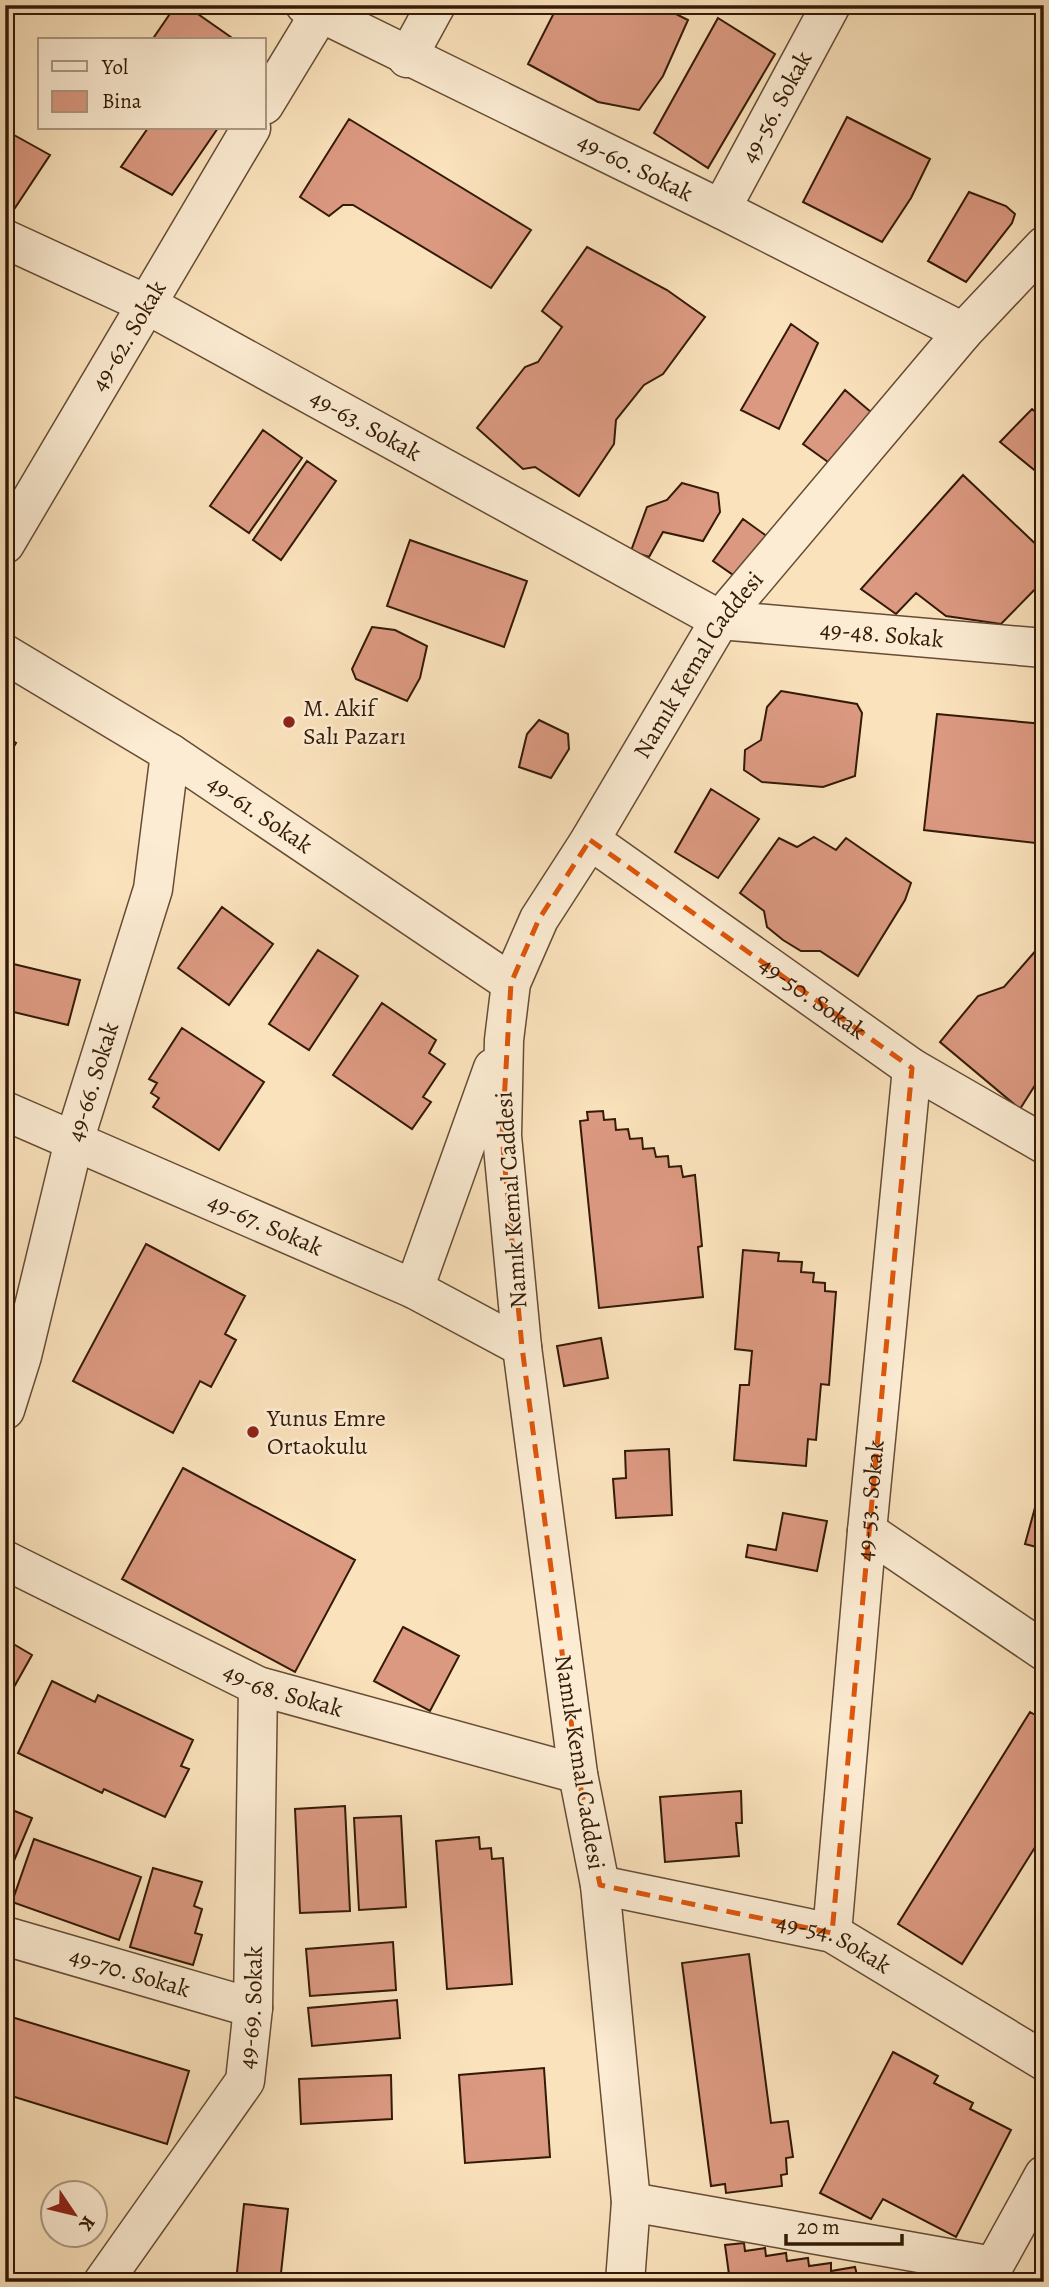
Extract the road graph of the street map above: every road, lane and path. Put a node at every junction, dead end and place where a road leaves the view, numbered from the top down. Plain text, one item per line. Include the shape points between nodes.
1 (436, 5) edge
2 (831, 5) edge
3 (313, 9) edge
4 (407, 58) junction
5 (266, 101) edge
6 (250, 130) edge
7 (721, 209) junction
8 (5, 239) edge
9 (1044, 246) edge
10 (144, 303) junction
11 (963, 332) junction
12 (5, 544) edge
13 (720, 620) junction
14 (1044, 648) edge
15 (5, 654) edge
16 (170, 752) junction
17 (590, 840) junction
18 (510, 983) junction
19 (503, 1040) junction
20 (912, 1068) junction
21 (5, 1111) edge
22 (74, 1141) junction
23 (1044, 1144) edge
24 (414, 1290) junction
25 (522, 1346) junction
26 (5, 1410) edge
27 (867, 1531) junction
28 (5, 1560) edge
29 (1044, 1651) edge
30 (258, 1686) junction
31 (579, 1774) junction
32 (600, 1885) junction
33 (832, 1933) junction
34 (5, 1936) edge
35 (253, 2008) junction
36 (1044, 2061) edge
37 (1044, 2175) edge
38 (631, 2202) junction
39 (989, 2274) edge
40 (103, 2282) edge
41 (625, 2282) edge

1 - 4 street
2 - 7 street, 49-56. Sokak
3 - 4 street, 49-60. Sokak
3 - 5 street
4 - 7 street, 49-60. Sokak
6 - 10 street, 49-62. Sokak
7 - 11 street, 49-60. Sokak
8 - 10 street, 49-63. Sokak
9 - 11 street, Namık Kemal Caddesi
10 - 12 street, 49-62. Sokak
10 - 13 street, 49-63. Sokak
11 - 13 street, Namık Kemal Caddesi
13 - 14 street, 49-48. Sokak
13 - 17 street, Namık Kemal Caddesi
15 - 16 street, 49-61. Sokak
16 - 18 street, 49-61. Sokak
16 - 22 street, 49-66. Sokak via 153,889
17 - 18 street, Namık Kemal Caddesi via 539,919
17 - 20 street, 49-50. Sokak
18 - 19 street, Namık Kemal Caddesi
19 - 24 street
19 - 25 street, Namık Kemal Caddesi via 502,1136
20 - 23 street, 49-50. Sokak
20 - 27 street, 49-53. Sokak
21 - 22 street, 49-67. Sokak
22 - 24 street, 49-67. Sokak
22 - 26 street, 49-66. Sokak
24 - 25 street, 49-67. Sokak
25 - 31 street, Namık Kemal Caddesi
27 - 29 street
27 - 33 street, 49-53. Sokak
28 - 30 street, 49-68. Sokak
30 - 31 street, 49-68. Sokak
30 - 35 street, 49-69. Sokak
31 - 32 street, Namık Kemal Caddesi
32 - 33 street, 49-54. Sokak
32 - 38 street, Namık Kemal Caddesi
33 - 36 street, 49-54. Sokak
34 - 35 street, 49-70. Sokak
35 - 40 street, 49-69. Sokak via 246,2081
37 - 39 street
38 - 39 street
38 - 41 street, Namık Kemal Caddesi

